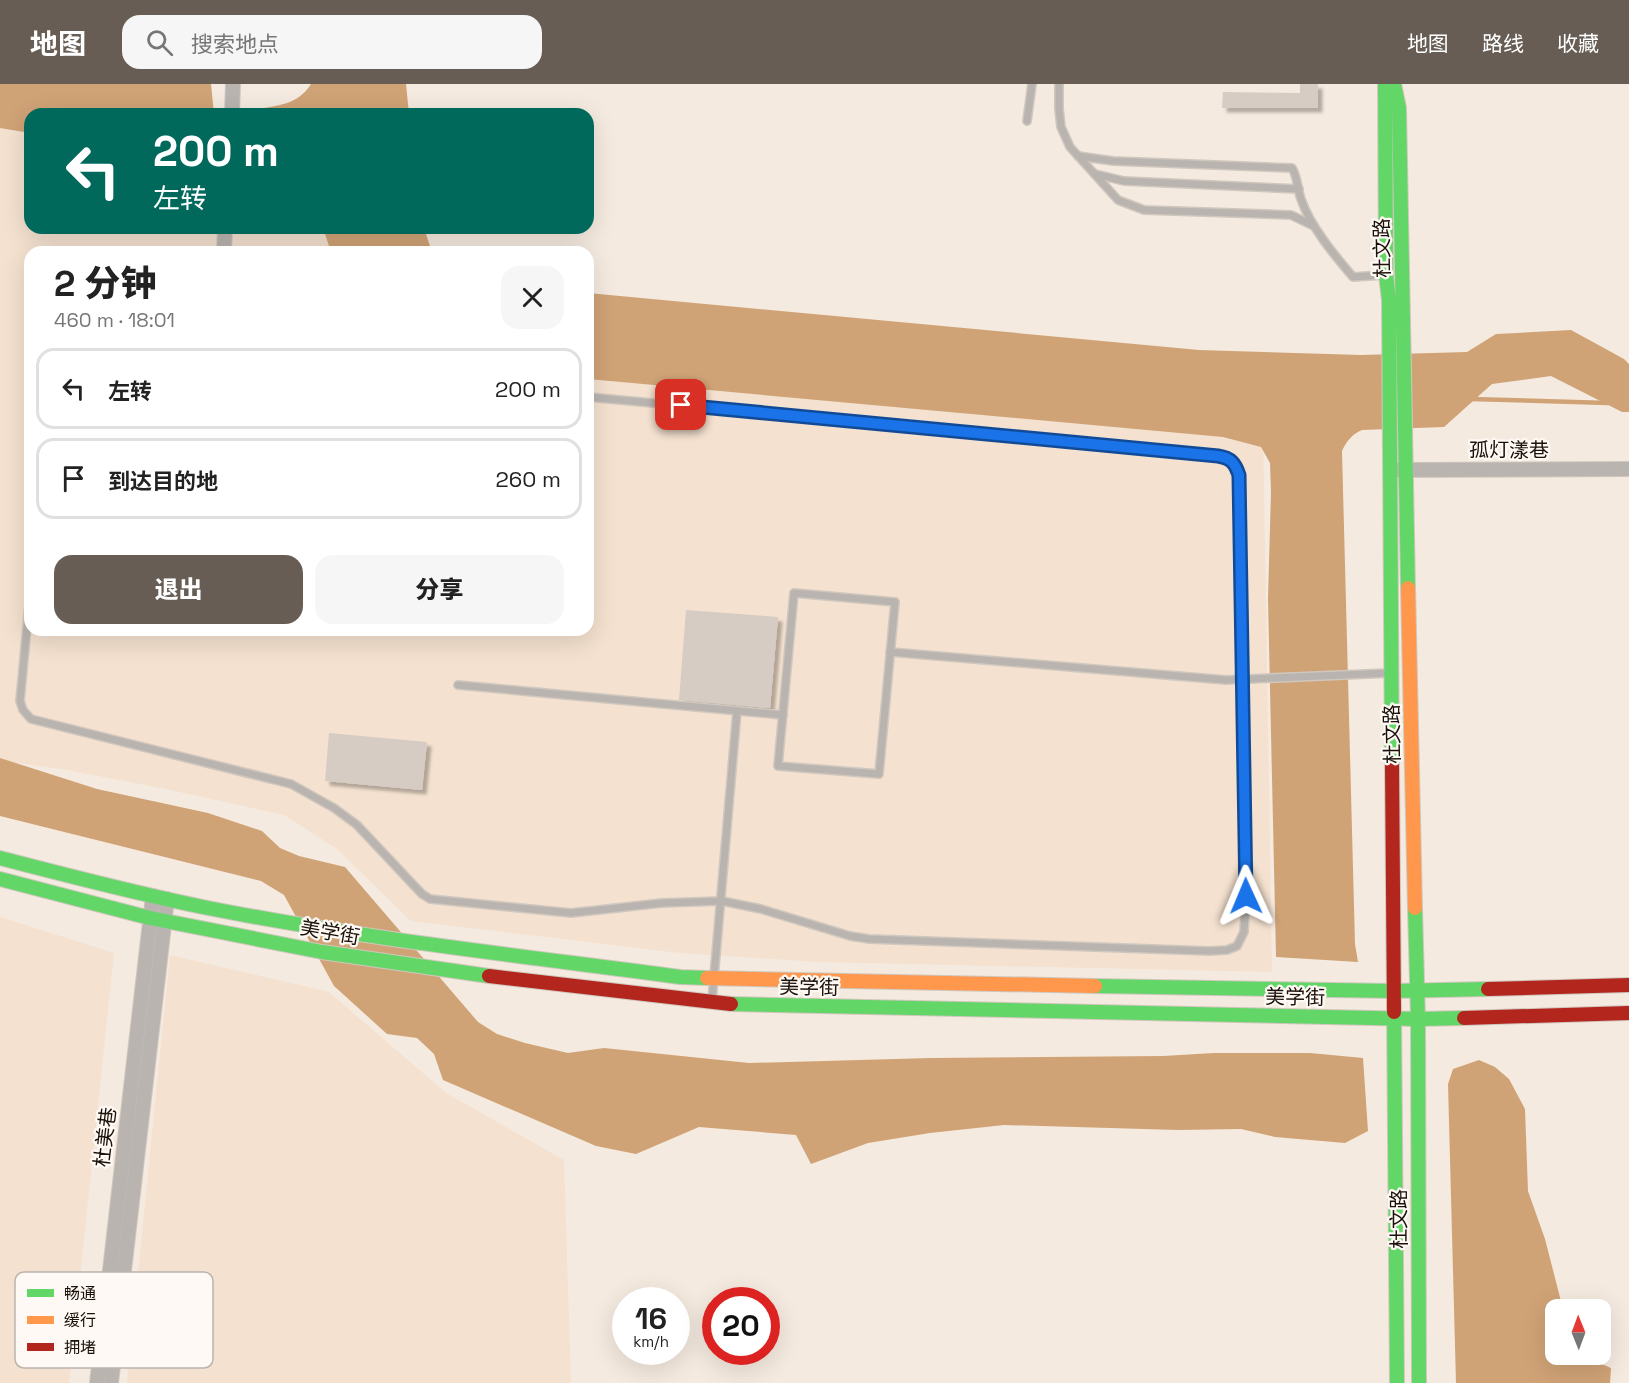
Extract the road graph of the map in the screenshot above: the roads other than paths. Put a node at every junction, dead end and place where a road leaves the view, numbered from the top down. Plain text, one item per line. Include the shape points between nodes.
1 (233, 84) edge
2 (1032, 84) edge
3 (1059, 84) edge
4 (1385, 84) edge
5 (1394, 84) edge
6 (232, 108) edge
7 (1027, 121) dead end
8 (1078, 156) junction
9 (1095, 174) junction
10 (1299, 189) junction
11 (1315, 226) junction
12 (1386, 274) junction
13 (1396, 300) junction
14 (594, 398) edge
15 (1629, 469) edge
16 (1389, 470) junction
17 (1405, 470) junction
18 (26, 636) edge
19 (890, 652) junction
20 (1390, 673) junction
21 (1241, 678) junction
22 (458, 685) dead end
23 (737, 711) junction
24 (783, 715) junction
25 (0, 858) edge
26 (0, 879) edge
27 (160, 897) junction
28 (722, 901) junction
29 (157, 919) junction
30 (714, 979) junction
31 (1629, 985) edge
32 (1417, 990) junction
33 (1393, 991) junction
34 (712, 1002) junction
35 (1629, 1013) edge
36 (1393, 1019) junction
37 (1418, 1019) junction
38 (111, 1272) edge
39 (122, 1272) edge
40 (99, 1368) edge
41 (112, 1368) edge
42 (97, 1383) edge
43 (111, 1383) edge
44 (1397, 1383) edge
45 (1419, 1383) edge

1 - 6 street
2 - 7 lane
3 - 8 lane via 1062,127
4 - 12 street, 杜文路
5 - 13 street, 杜文路 via 1400,108
8 - 9 lane
8 - 10 lane via 1113,161 1282,166 1292,168
9 - 10 lane via 1124,181
9 - 11 lane via 1118,200 1144,210 1291,215
10 - 11 lane via 1300,199
11 - 12 lane via 1353,278
12 - 13 street, 杜文路
13 - 16 street, 杜文路
13 - 17 street, 杜文路
14 - 21 lane via 1227,457 1235,463 1239,475
15 - 17 street, 孤灯漾巷
16 - 17 street, 孤灯漾巷
16 - 20 street, 杜文路
17 - 32 street, 杜文路
18 - 28 lane via 20,701 31,719 291,784 357,825 430,899 571,913
19 - 21 lane via 1226,680
19 - 24 lane via 879,774 778,765
19 - 24 lane via 895,602 794,593
20 - 21 lane
20 - 33 street, 杜文路
21 - 28 lane via 1246,896 1244,932 1237,946 1209,951 869,939
22 - 23 lane
23 - 24 lane
23 - 28 lane
25 - 27 street, 美学街
26 - 29 street, 美学街
27 - 29 street, 杜美巷
27 - 30 street, 美学街 via 349,932
28 - 30 lane
29 - 34 street, 美学街 via 322,952
29 - 38 street, 杜美巷
29 - 39 street, 杜美巷
30 - 33 street, 美学街
30 - 34 lane
31 - 32 street, 美学街
32 - 33 street, 美学街
32 - 37 street, 杜文路
33 - 36 street, 杜文路
34 - 36 street, 美学街
35 - 37 street, 美学街
36 - 37 street, 美学街
36 - 44 street, 杜文路
37 - 45 street, 杜文路
40 - 42 street, 杜美巷
41 - 43 street, 杜美巷

